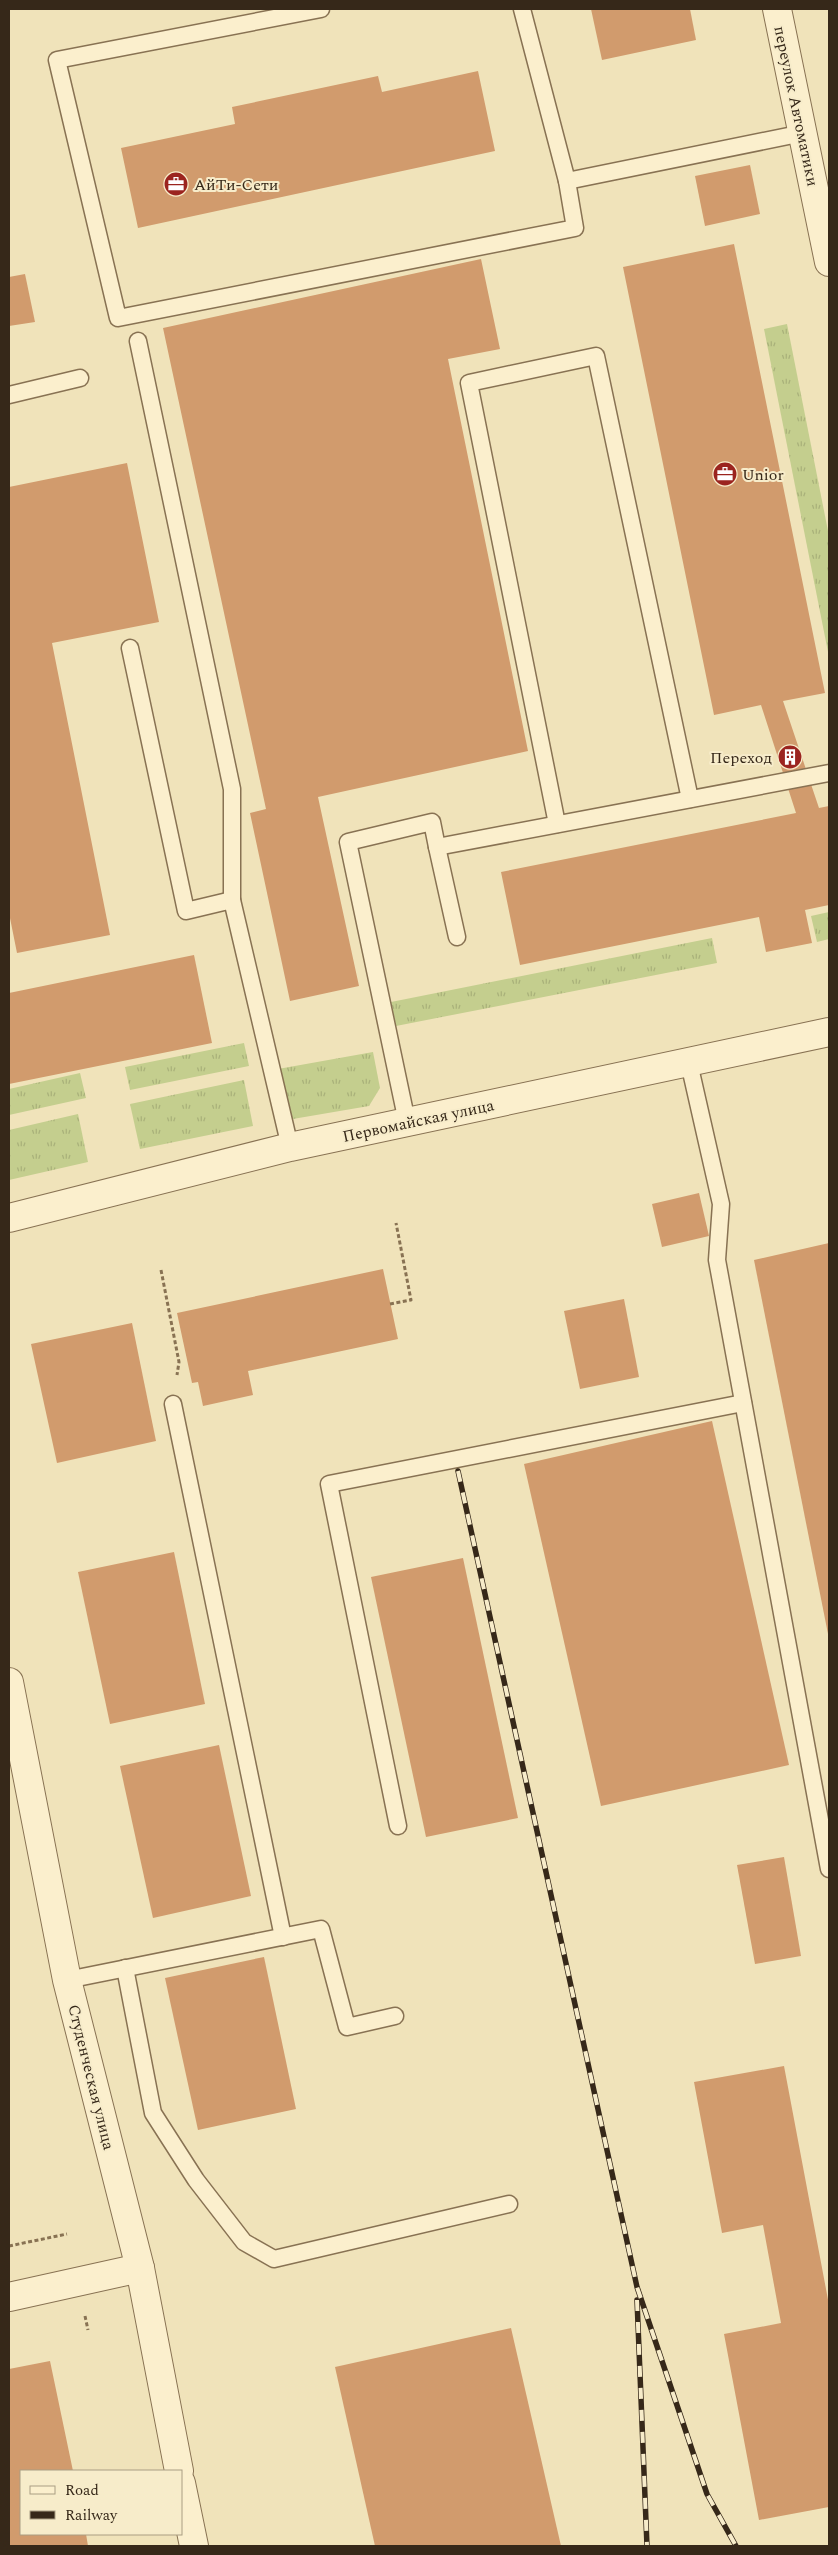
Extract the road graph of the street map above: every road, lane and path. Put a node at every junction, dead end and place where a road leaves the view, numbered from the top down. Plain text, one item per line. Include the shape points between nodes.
1 (321, 9) edge
2 (522, 9) edge
3 (777, 9) edge
4 (803, 133) junction
5 (567, 181) junction
6 (823, 201) edge
7 (829, 262) edge
8 (138, 341) dead end
9 (80, 378) dead end
10 (9, 395) edge
11 (130, 648) dead end
12 (829, 773) edge
13 (690, 799) junction
14 (557, 824) junction
15 (437, 847) junction
16 (232, 900) junction
17 (457, 937) dead end
18 (829, 1032) edge
19 (689, 1063) junction
20 (407, 1122) junction
21 (290, 1147) junction
22 (9, 1218) edge
23 (396, 1222) dead end
24 (161, 1270) dead end
25 (390, 1304) dead end
26 (743, 1403) junction
27 (173, 1404) joint
28 (9, 1682) edge
29 (398, 1826) dead end
30 (829, 1869) edge
31 (283, 1937) junction
32 (125, 1968) junction
33 (67, 1980) junction
34 (395, 2016) dead end
35 (509, 2204) dead end
36 (67, 2234) dead end
37 (9, 2246) edge
38 (140, 2268) junction
39 (9, 2297) edge
40 (85, 2315) dead end
41 (88, 2330) dead end
42 (179, 2470) edge
43 (182, 2487) edge
44 (194, 2546) edge

1 - 5 lane via 58,60 118,318 575,228
2 - 5 lane
3 - 4 street, переулок Автоматики
4 - 5 lane
4 - 6 street, переулок Автоматики
6 - 7 street, переулок Автоматики
8 - 16 lane via 232,789
9 - 10 lane
11 - 16 lane via 186,911
12 - 13 lane
13 - 14 lane
13 - 14 lane via 596,356 469,383
14 - 15 lane
15 - 17 lane
15 - 20 lane via 432,822 348,842
16 - 21 lane
18 - 19 street, Первомайская улица
19 - 20 street, Первомайская улица
19 - 26 lane via 721,1204 717,1260
20 - 21 street, Первомайская улица
21 - 22 street, Первомайская улица
23 - 25 path via 411,1300
24 - 27 path via 178,1362
26 - 29 lane via 329,1484
26 - 30 lane
27 - 31 lane
28 - 33 street, Студенческая улица
31 - 32 lane
31 - 34 lane via 321,1929 347,2027
32 - 33 lane
32 - 35 lane via 153,2113 196,2180 244,2242 274,2259
33 - 38 street, Студенческая улица
36 - 37 path
38 - 39 street
38 - 42 street, Студенческая улица
40 - 41 path
43 - 44 street

